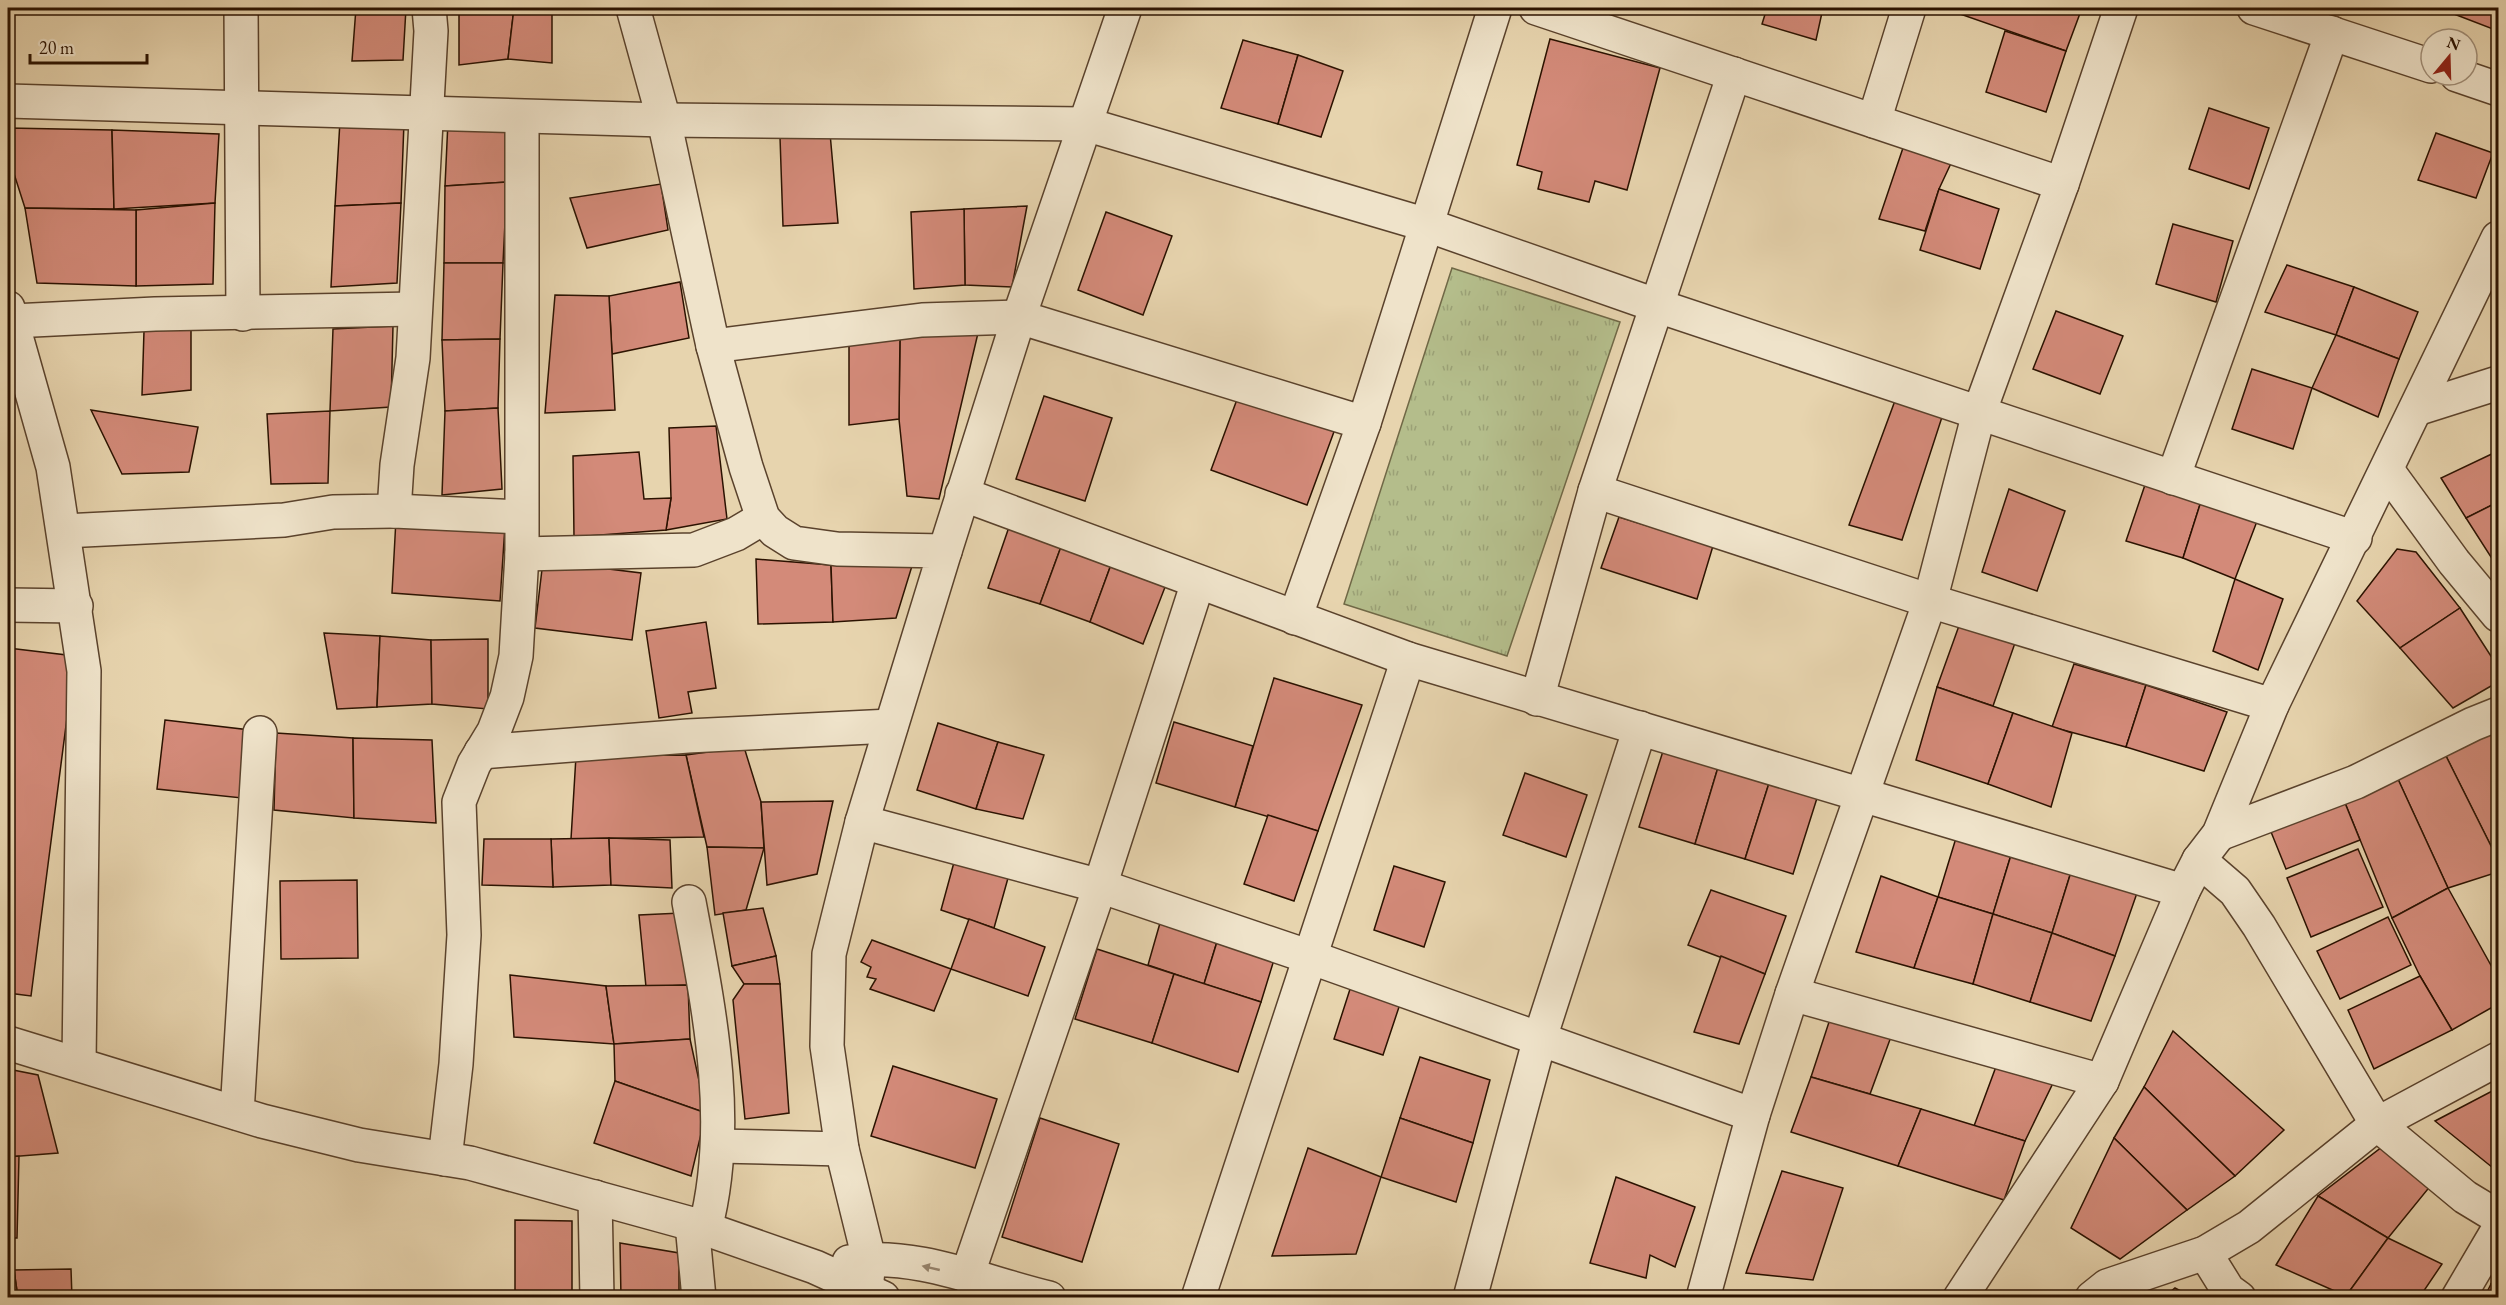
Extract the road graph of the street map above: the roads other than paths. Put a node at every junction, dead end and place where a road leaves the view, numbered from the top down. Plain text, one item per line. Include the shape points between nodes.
1 (241, 8) edge
2 (429, 8) edge
3 (633, 8) edge
4 (1125, 8) edge
5 (1496, 8) edge
6 (1536, 8) edge
7 (1909, 8) edge
8 (2121, 8) edge
9 (2254, 8) edge
10 (1612, 20) edge
11 (2332, 33) junction
12 (2419, 62) edge
13 (1734, 74) junction
14 (2479, 82) edge
15 (2499, 89) edge
16 (8, 101) edge
17 (240, 110) junction
18 (426, 114) junction
19 (522, 117) junction
20 (664, 120) junction
21 (1874, 121) junction
22 (1085, 124) junction
23 (2062, 184) junction
24 (1427, 225) junction
25 (2499, 238) edge
26 (1658, 306) junction
27 (415, 309) junction
28 (243, 314) junction
29 (10, 315) edge
30 (1018, 317) junction
31 (713, 345) junction
32 (2499, 383) edge
33 (2416, 409) junction
34 (1980, 413) junction
35 (1364, 423) junction
36 (2387, 470) junction
37 (2173, 478) junction
38 (1595, 491) junction
39 (962, 494) junction
40 (394, 511) junction
41 (520, 517) junction
42 (763, 518) junction
43 (64, 531) junction
44 (2355, 537) junction
45 (945, 551) junction
46 (522, 554) junction
47 (1198, 582) junction
48 (1930, 601) junction
49 (8, 605) edge
50 (76, 606) junction
51 (2499, 615) edge
52 (1295, 618) junction
53 (1408, 659) junction
54 (1537, 699) junction
55 (2272, 705) junction
56 (2499, 714) edge
57 (891, 726) junction
58 (1640, 729) junction
59 (260, 733) dead end
60 (481, 752) junction
61 (1863, 796) junction
62 (862, 822) junction
63 (2219, 834) junction
64 (2199, 860) junction
65 (1100, 886) junction
66 (2183, 891) junction
67 (689, 902) dead end
68 (1310, 957) junction
69 (1792, 994) junction
70 (1540, 1038) junction
71 (8, 1043) edge
72 (2499, 1059) edge
73 (79, 1063) junction
74 (2102, 1081) junction
75 (237, 1113) junction
76 (1753, 1115) junction
77 (2377, 1124) junction
78 (718, 1146) junction
79 (842, 1149) junction
80 (445, 1159) junction
81 (595, 1197) junction
82 (2499, 1217) edge
83 (698, 1226) junction
84 (2499, 1230) edge
85 (2205, 1253) junction
86 (869, 1258) junction
87 (815, 1267) junction
88 (967, 1276) junction
89 (1980, 1283) edge
90 (874, 1294) edge
91 (597, 1298) edge
92 (699, 1298) edge
93 (1049, 1298) edge
94 (1198, 1298) edge
95 (1470, 1298) edge
96 (1703, 1298) edge
97 (1960, 1298) edge
98 (2092, 1298) edge
99 (2239, 1298) edge
100 (2458, 1298) edge

1 - 17 street
2 - 18 street
3 - 20 street
4 - 22 street
5 - 24 street
6 - 10 street
7 - 21 street
8 - 23 street
9 - 11 street
10 - 13 street
11 - 12 street
11 - 37 street
13 - 21 street
13 - 26 street
14 - 15 street
16 - 17 street
17 - 18 street
17 - 28 street
18 - 19 street
18 - 27 street
19 - 20 street
19 - 41 street via 524,327
20 - 22 street
20 - 31 street
21 - 23 street
22 - 24 street
22 - 30 street
23 - 34 street
24 - 26 street
24 - 35 street
25 - 33 street
26 - 34 street
26 - 38 street
27 - 28 street
27 - 40 street via 413,358
28 - 29 street
29 - 43 street via 53,467
30 - 31 street via 922,320
30 - 35 street
30 - 39 street
31 - 42 street
32 - 33 street
33 - 36 street
34 - 37 street
34 - 48 street
35 - 52 street
36 - 44 street
36 - 51 street via 2454,562
37 - 44 street
38 - 48 street
38 - 54 street
39 - 45 street
39 - 47 street
40 - 41 street
40 - 43 street
41 - 46 street
42 - 45 street via 794,543 837,549
42 - 46 street via 736,534 694,550
43 - 50 street
44 - 55 street
45 - 57 street
46 - 60 street via 512,676 494,731
47 - 52 street
47 - 65 street
48 - 55 street
48 - 61 street
49 - 50 street
50 - 73 street via 84,671
52 - 53 street
53 - 54 street
53 - 68 street
54 - 58 street
55 - 63 street
56 - 63 street via 2356,782
57 - 60 street
57 - 62 street
58 - 61 street
58 - 70 street
59 - 75 street
60 - 80 street via 459,802 464,935
61 - 66 street
61 - 69 street
62 - 65 street
62 - 79 street via 835,928 828,976 827,1046
63 - 64 street
64 - 66 street
64 - 77 street via 2235,891 2259,926
65 - 68 street
65 - 88 street
66 - 74 street
67 - 78 street via 713,1053
68 - 70 street
68 - 94 street
69 - 74 street
69 - 76 street
70 - 76 street
70 - 95 street
71 - 73 street
72 - 77 street
73 - 75 street
74 - 89 street
75 - 80 street via 359,1145
76 - 96 street
77 - 82 street via 2465,1197
77 - 85 street via 2249,1227
78 - 79 street
78 - 83 street
79 - 86 street
80 - 81 street
81 - 83 street
81 - 91 street
83 - 87 street
83 - 92 street
84 - 100 street
85 - 98 street via 2107,1286
85 - 99 street via 2228,1290
86 - 87 street
88 -> 86 street via 903,1261
86 - 90 street
87 - 90 street
88 - 93 street
89 - 97 street

